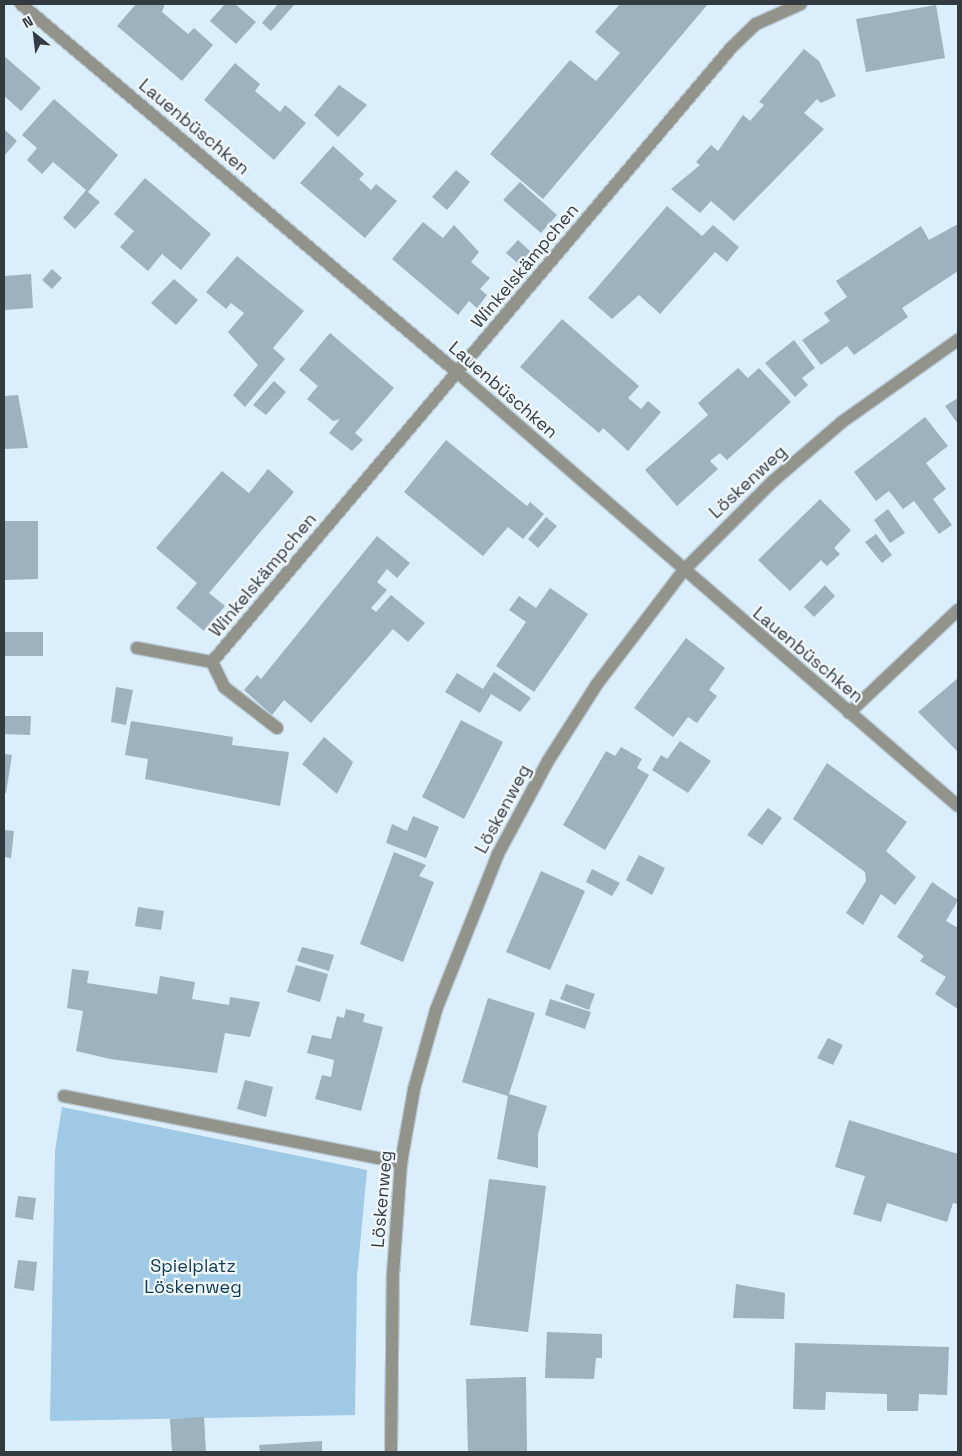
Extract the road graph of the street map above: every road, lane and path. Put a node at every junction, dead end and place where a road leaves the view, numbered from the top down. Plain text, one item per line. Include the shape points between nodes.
1 (21, 4) edge
2 (801, 4) edge
3 (958, 340) edge
4 (458, 373) junction
5 (684, 571) junction
6 (958, 610) edge
7 (137, 648) dead end
8 (212, 662) junction
9 (849, 713) junction
10 (278, 728) dead end
11 (958, 806) edge
12 (64, 1096) dead end
13 (401, 1162) junction
14 (392, 1452) edge

1 - 4 street, Lauenbüschken
2 - 4 street, Winkelskämpchen via 756,24 730,48
3 - 5 street, Löskenweg via 842,422 772,482
4 - 5 street, Lauenbüschken
4 - 8 street, Winkelskämpchen
5 - 9 street, Lauenbüschken
5 - 13 street, Löskenweg via 597,684 498,854 436,1010 414,1089
6 - 9 street
7 - 8 street, Winkelskämpchen
8 - 10 street, Winkelskämpchen via 224,688
9 - 11 street, Lauenbüschken
12 - 13 street
13 - 14 street, Löskenweg via 390,1383

